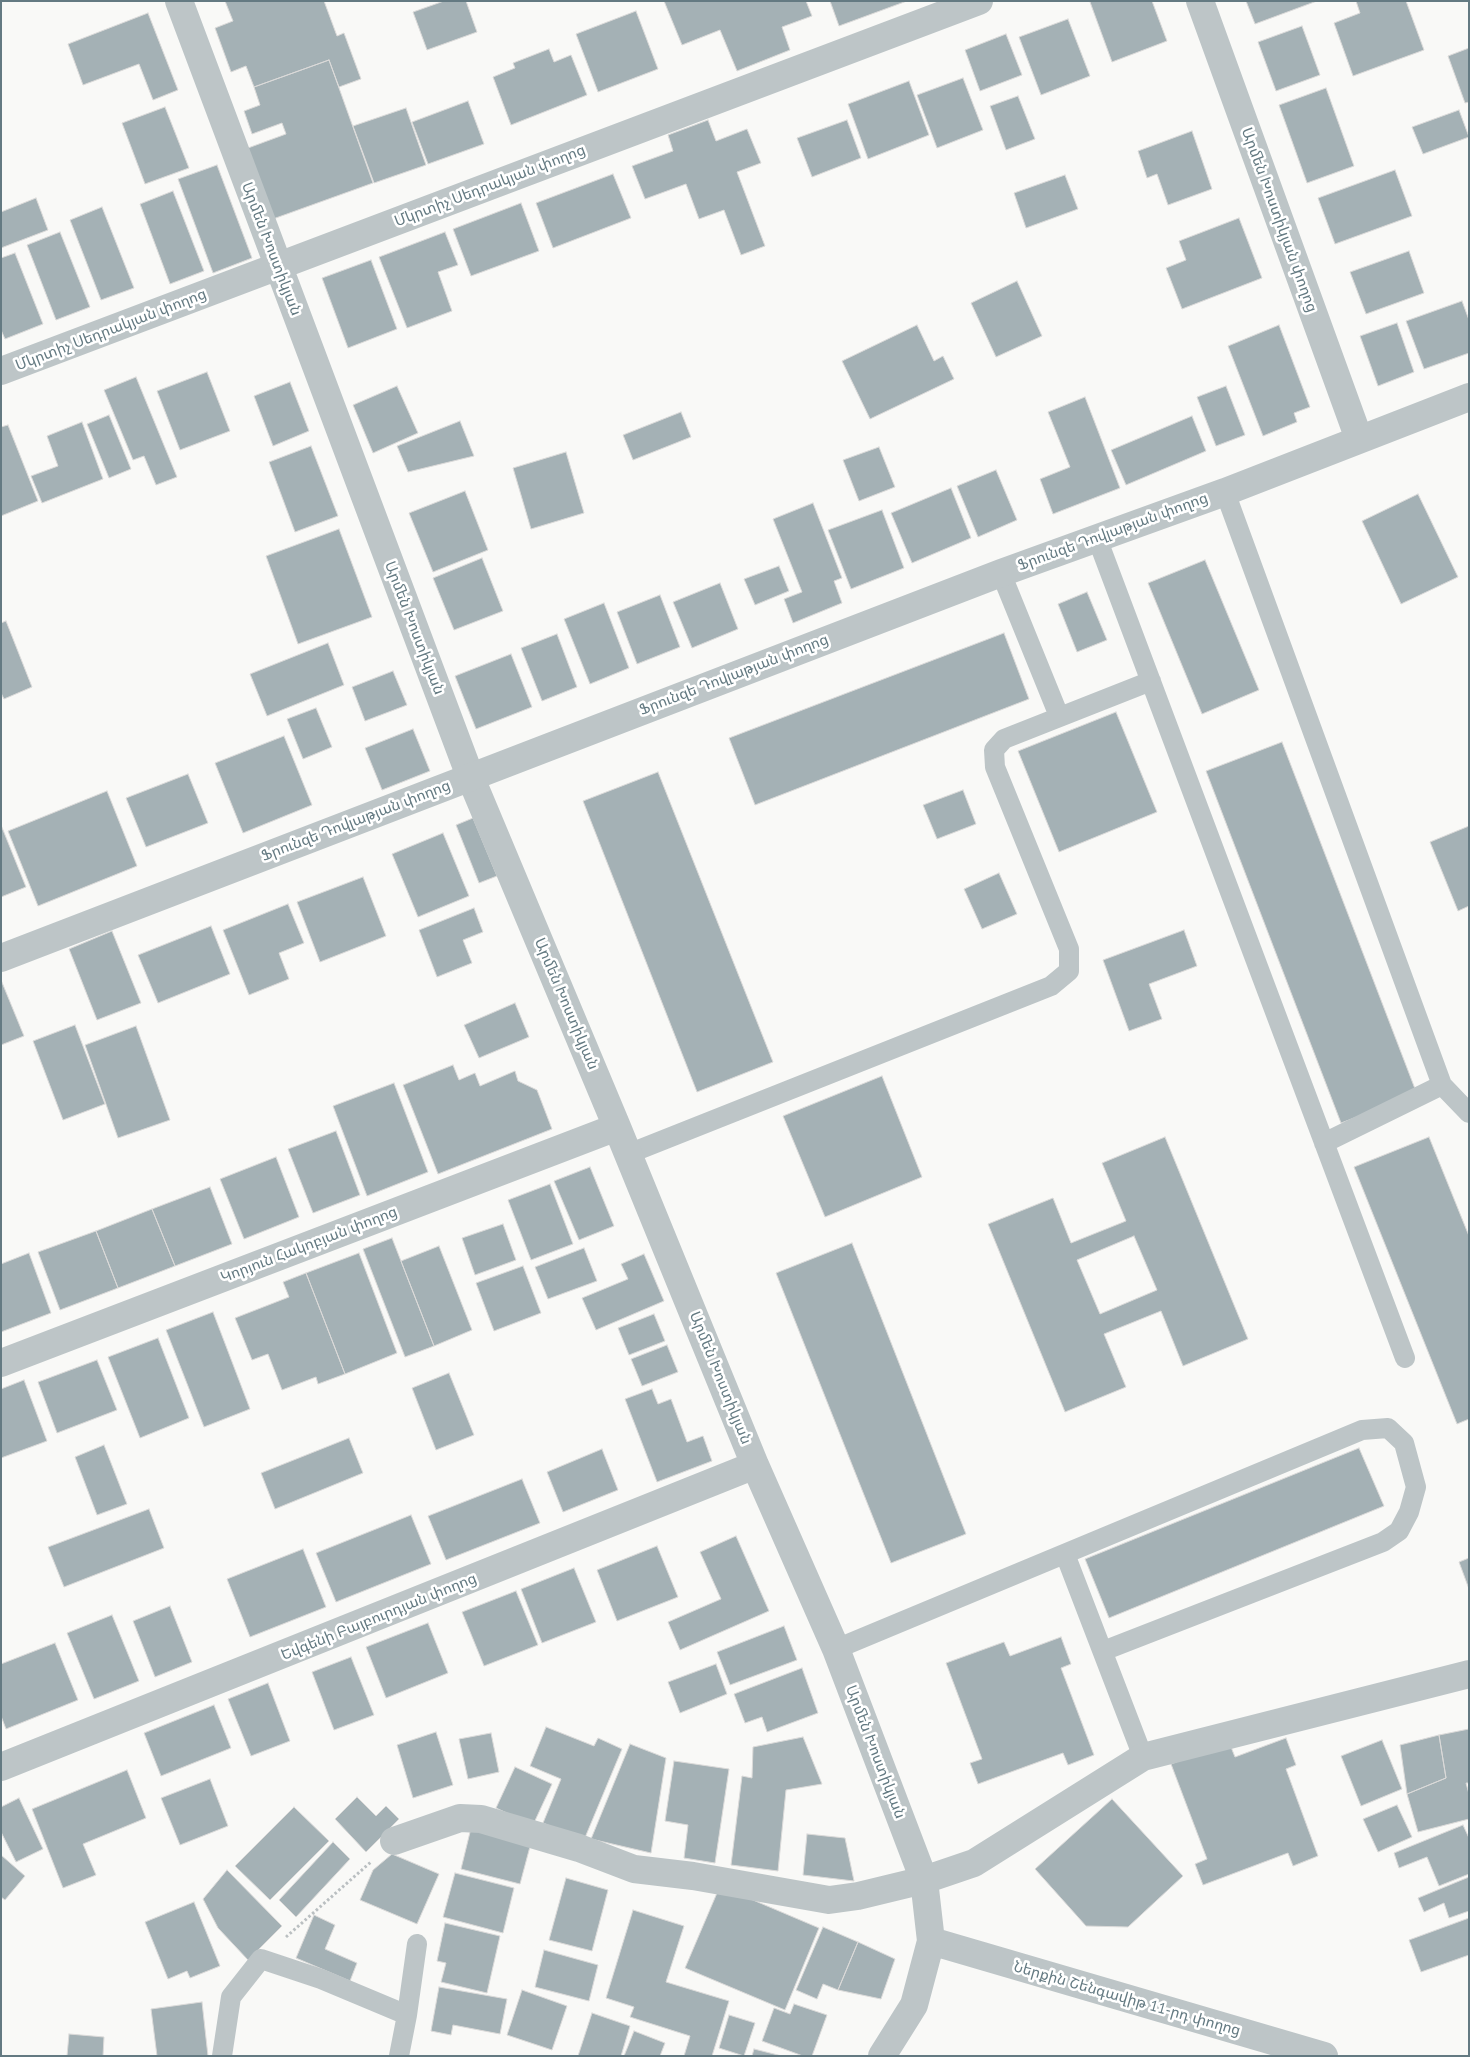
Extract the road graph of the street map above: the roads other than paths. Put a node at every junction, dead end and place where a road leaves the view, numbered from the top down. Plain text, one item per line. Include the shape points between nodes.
1 (179, 1) edge
2 (979, 1) edge
3 (1200, 1) edge
4 (277, 267) junction
5 (1, 372) edge
6 (1469, 397) edge
7 (1359, 439) junction
8 (1225, 492) junction
9 (1098, 538) junction
10 (1001, 573) junction
11 (1151, 681) junction
12 (1059, 716) junction
13 (470, 776) junction
14 (1, 958) edge
15 (1442, 1086) junction
16 (1469, 1113) edge
17 (617, 1126) junction
18 (1324, 1143) junction
19 (628, 1154) junction
20 (1405, 1358) dead end
21 (1, 1363) edge
22 (755, 1465) junction
23 (1065, 1554) junction
24 (836, 1649) junction
25 (1103, 1652) junction
26 (1469, 1674) edge
27 (1143, 1757) junction
28 (1, 1768) edge
29 (394, 1841) road end
30 (924, 1880) junction
31 (931, 1941) junction
32 (418, 1944) dead end
33 (407, 2015) junction
34 (222, 2056) edge
35 (399, 2056) edge
36 (882, 2056) edge
37 (1324, 2056) edge

1 - 4 street, Արմեն Խոստիկյան
2 - 4 street, Մկրտիչ Սեդրակյան փողոց
3 - 7 street, Արմեն Խոստիկյան փողոց
4 - 5 street, Մկրտիչ Սեդրակյան փողոց
4 - 13 street, Արմեն Խոստիկյան
6 - 7 street, Ֆրունզե Դովլաթյան փողոց
7 - 8 street, Ֆրունզե Դովլաթյան փողոց
8 - 9 street, Ֆրունզե Դովլաթյան փողոց
8 - 15 lane
9 - 10 street, Ֆրունզե Դովլաթյան փողոց
9 - 11 lane
10 - 12 lane
10 - 13 street, Ֆրունզե Դովլաթյան փողոց
11 - 12 lane
11 - 18 lane
12 - 19 lane via 1004,739 994,750 995,767 1070,949 1069,972 1051,986
13 - 14 street, Ֆրունզե Դովլաթյան փողոց
13 - 17 street, Արմեն Խոստիկյան
15 - 16 lane
15 - 18 lane
17 - 19 street, Արմեն Խոստիկյան
17 - 21 street, Կորյուն Հակոբյան փողոց
18 - 20 lane
19 - 22 street, Արմեն Խոստիկյան
22 - 24 street, Արմեն Խոստիկյան
22 - 28 street, Եվգենի Բայբուրդյան փողոց
23 - 24 lane
23 - 25 lane
23 - 25 lane via 1362,1430 1388,1428 1404,1443 1416,1487 1399,1531 1383,1542
24 - 30 street, Արմեն Խոստիկյան
25 - 27 lane
26 - 27 street
27 - 30 street via 974,1863
29 - 30 street via 460,1818 481,1819 579,1848 634,1869 829,1900 884,1891
30 - 31 street, Արմեն Խոստիկյան
31 - 36 street, Արմեն Խոստիկյան via 914,2006
31 - 37 street, Ներքին Շենգավիթ 11-րդ փողոց
32 - 33 lane
33 - 34 lane via 322,1979 261,1959 231,1997
33 - 35 lane

